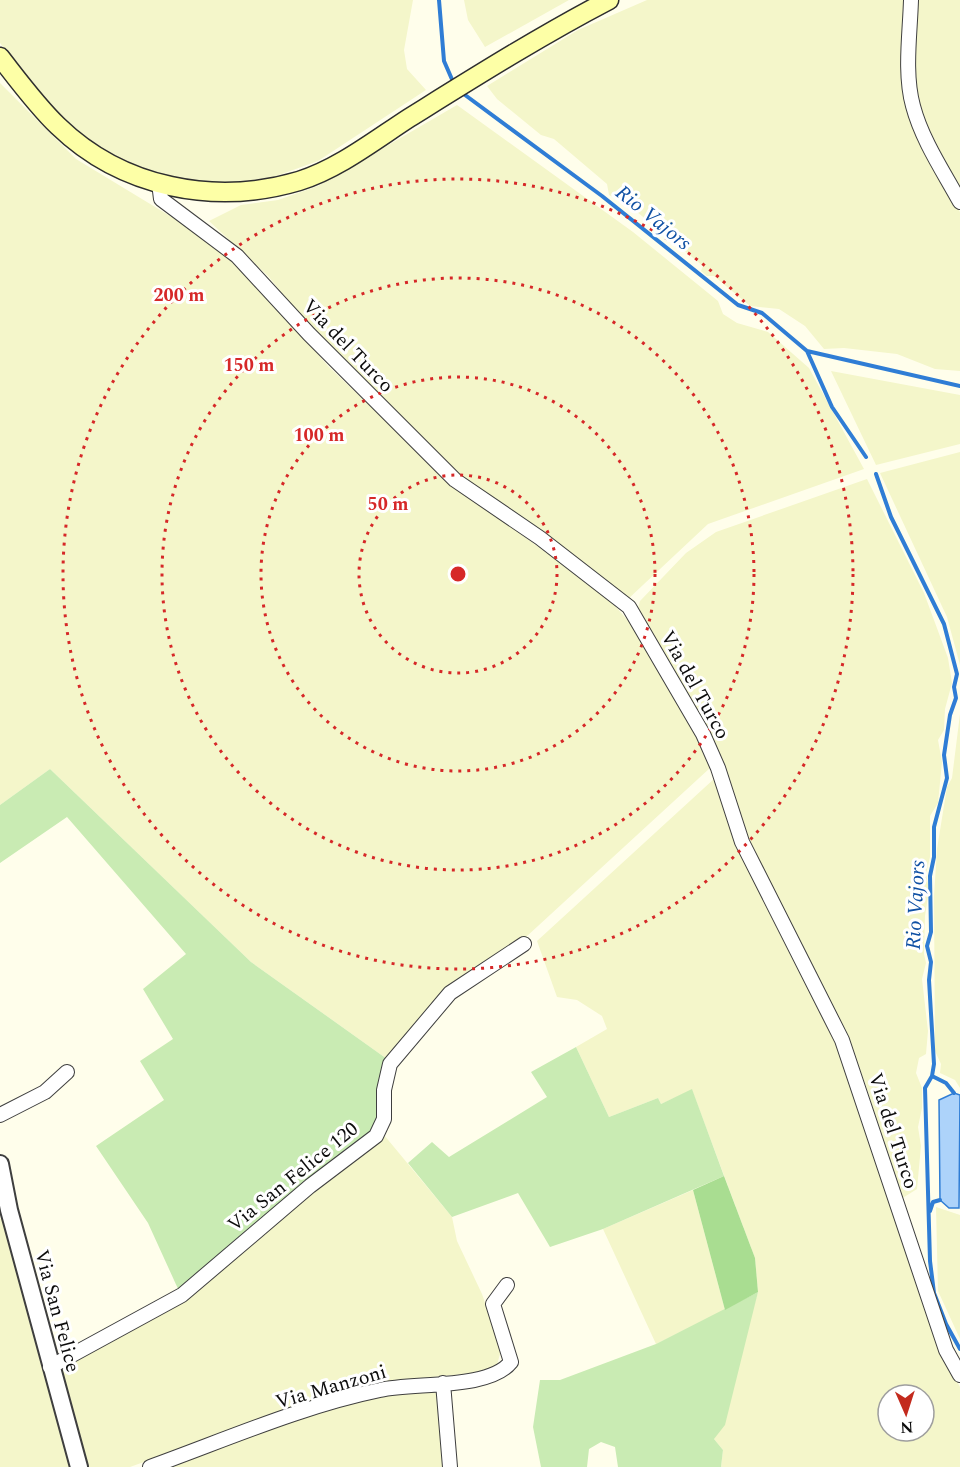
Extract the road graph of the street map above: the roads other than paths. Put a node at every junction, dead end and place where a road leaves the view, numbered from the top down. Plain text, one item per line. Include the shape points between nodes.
1 (609, 0) edge
2 (910, 0) edge
3 (0, 57) edge
4 (159, 183) junction
5 (960, 202) edge
6 (524, 944) dead end
7 (67, 1072) dead end
8 (0, 1115) edge
9 (0, 1164) edge
10 (507, 1285) dead end
11 (50, 1367) junction
12 (960, 1375) edge
13 (443, 1383) junction
14 (79, 1467) edge
15 (150, 1467) edge
16 (450, 1467) edge

1 - 4 main road via 540,36 337,163 301,181 221,194
2 - 5 street via 913,105 925,137
3 - 4 main road via 58,126 89,151 124,172
4 - 12 street, Via del Turco via 161,199 237,256 455,480 540,538 629,607 703,734 742,842 842,1040 946,1350
6 - 11 street, Via San Felice 120 via 450,993 390,1064 384,1090 384,1119 376,1136 310,1186 182,1295
7 - 8 street via 45,1092
9 - 11 street, Via San Felice
10 - 13 street, Via Manzoni via 493,1304 511,1362 506,1369 493,1374
11 - 14 street, Via San Felice
13 - 15 street, Via Manzoni via 381,1389
13 - 16 street

